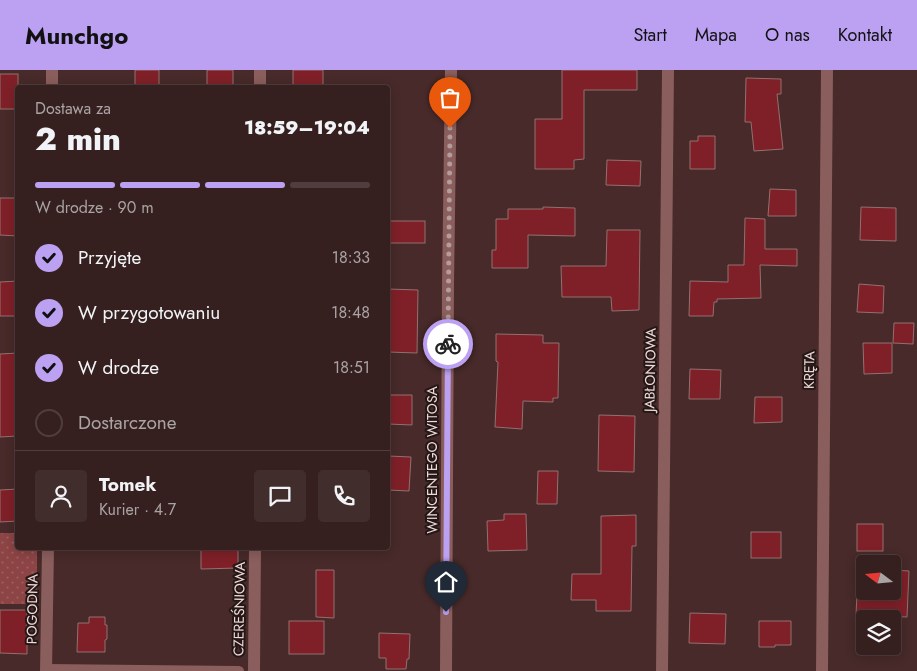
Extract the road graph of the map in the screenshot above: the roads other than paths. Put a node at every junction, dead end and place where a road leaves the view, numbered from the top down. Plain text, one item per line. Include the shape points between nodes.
1 (52, 70) edge
2 (260, 70) edge
3 (451, 70) edge
4 (668, 70) edge
5 (827, 70) edge
6 (52, 85) edge
7 (260, 85) edge
8 (48, 550) edge
9 (255, 550) edge
10 (46, 670) edge
11 (239, 671) edge
12 (254, 671) edge
13 (446, 671) edge
14 (662, 671) edge
15 (822, 671) edge

1 - 6 street
2 - 7 street
3 - 13 street, WINCENTEGO WITOSA
4 - 14 street, JABŁONIOWA
5 - 15 street, KRĘTA
8 - 10 street, POGODNA
9 - 12 street, CZEREŚNIOWA
10 - 11 lane

